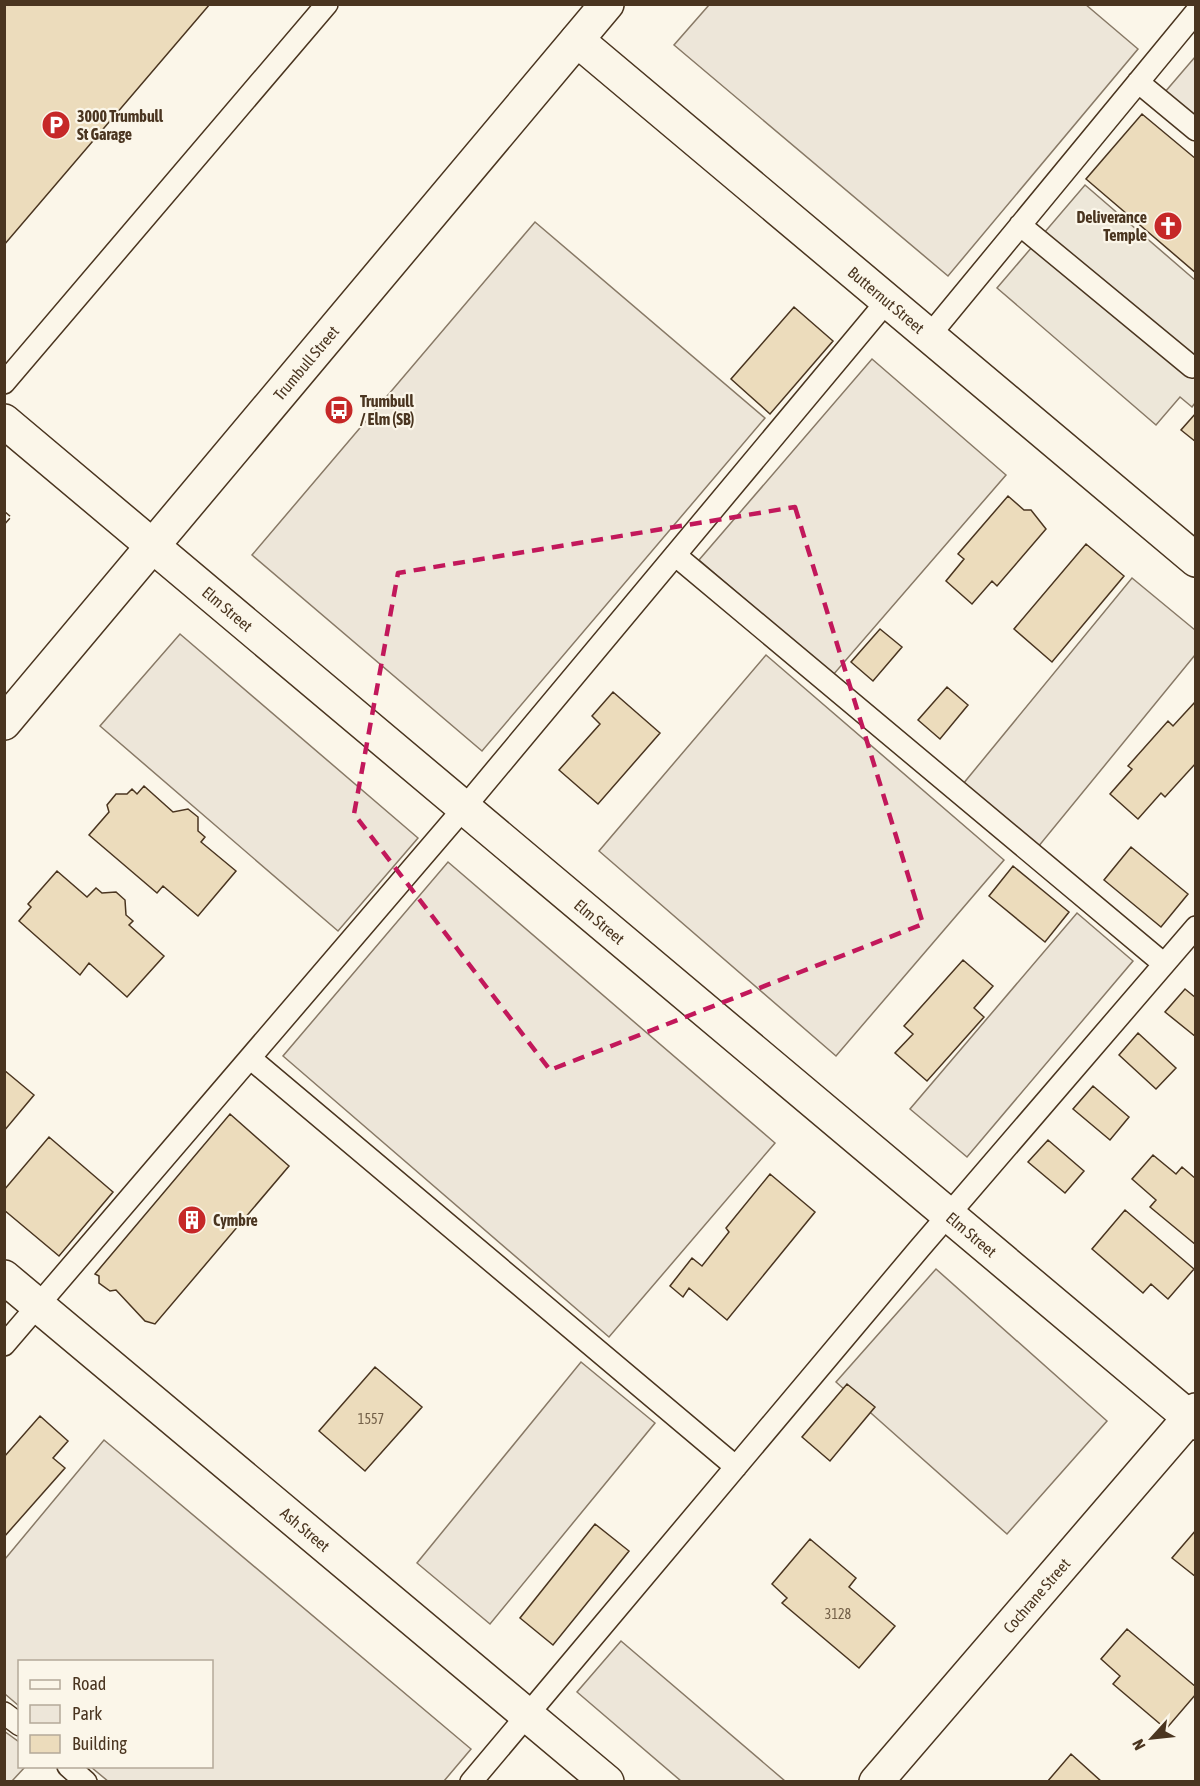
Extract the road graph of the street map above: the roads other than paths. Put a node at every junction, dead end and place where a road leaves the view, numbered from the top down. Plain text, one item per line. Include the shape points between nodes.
1 (327, 4) edge
2 (607, 4) edge
3 (1196, 12) edge
4 (577, 40) junction
5 (1138, 82) junction
6 (1196, 130) edge
7 (1020, 225) junction
8 (887, 301) junction
9 (929, 336) junction
10 (1192, 367) dead end
11 (4, 382) edge
12 (4, 421) edge
13 (152, 546) junction
14 (675, 555) junction
15 (1196, 560) edge
16 (4, 723) edge
17 (464, 808) junction
18 (1196, 927) edge
19 (1164, 964) junction
20 (250, 1058) junction
21 (949, 1215) junction
22 (4, 1277) edge
23 (39, 1304) junction
24 (4, 1345) edge
25 (1193, 1416) edge
26 (736, 1467) junction
27 (4, 1713) edge
28 (528, 1715) junction
29 (18, 1724) edge
30 (69, 1768) edge
31 (86, 1782) edge
32 (471, 1782) edge
33 (607, 1782) edge
34 (876, 1782) edge

1 - 11 lane
2 - 4 street, Trumbull Street
3 - 5 lane
4 - 8 street, Butternut Street
4 - 13 street, Trumbull Street
5 - 6 lane
5 - 7 lane
7 - 9 lane
7 - 10 lane
8 - 9 street, Butternut Street
8 - 14 lane
9 - 15 street, Butternut Street
12 - 13 street, Elm Street
13 - 16 street, Trumbull Street
13 - 17 street, Elm Street
14 - 17 lane
14 - 19 lane
17 - 20 lane
17 - 21 street, Elm Street
18 - 19 lane
19 - 21 lane
20 - 23 lane
20 - 26 lane
21 - 25 street, Elm Street
21 - 26 lane
22 - 23 street, Ash Street
23 - 24 lane
23 - 28 street, Ash Street
25 - 34 street, Cochrane Street
26 - 28 lane
27 - 29 lane
28 - 32 lane
28 - 33 street, Ash Street
30 - 31 lane

